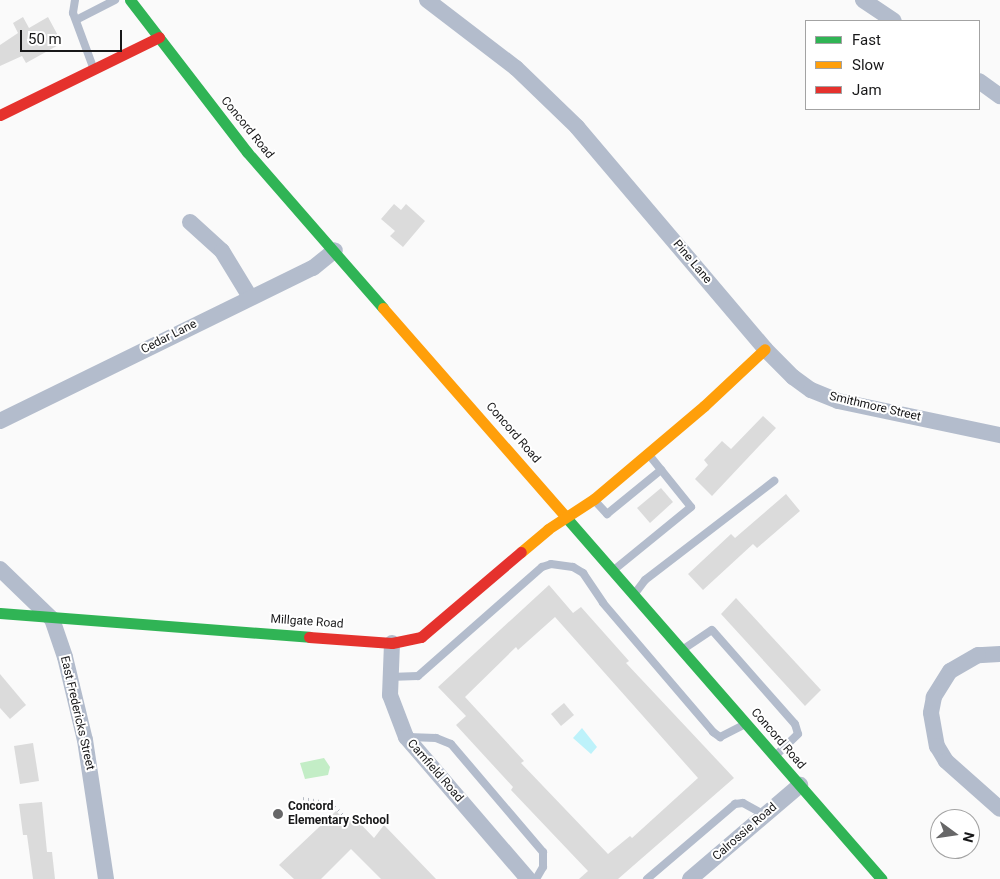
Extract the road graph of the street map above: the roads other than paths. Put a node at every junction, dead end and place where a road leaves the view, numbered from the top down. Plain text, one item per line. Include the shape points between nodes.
1 (75, 0) edge
2 (115, 0) edge
3 (130, 0) edge
4 (427, 0) edge
5 (863, 0) edge
6 (76, 20) junction
7 (893, 20) edge
8 (159, 37) junction
9 (94, 68) junction
10 (980, 82) edge
11 (1000, 96) edge
12 (0, 115) edge
13 (190, 222) dead end
14 (335, 250) junction
15 (250, 298) junction
16 (765, 349) junction
17 (0, 421) edge
18 (1000, 435) edge
19 (648, 453) junction
20 (661, 470) junction
21 (774, 481) dead end
22 (594, 499) junction
23 (568, 517) junction
24 (0, 569) edge
25 (601, 571) junction
26 (634, 594) junction
27 (0, 613) edge
28 (52, 619) junction
29 (392, 643) junction
30 (682, 650) junction
31 (1000, 654) edge
32 (389, 677) junction
33 (746, 723) junction
34 (406, 737) junction
35 (775, 756) junction
36 (800, 785) junction
37 (1000, 809) edge
38 (765, 815) junction
39 (106, 879) edge
40 (528, 879) edge
41 (536, 879) edge
42 (647, 879) edge
43 (690, 879) edge
44 (882, 879) edge

1 - 6 lane
2 - 6 lane
3 - 8 street, Concord Road
4 - 16 street, Pine Lane via 516,68 577,127
5 - 7 street
6 - 9 lane
8 - 9 street
8 - 14 street, Concord Road via 247,152
9 - 12 street
10 - 11 street
13 - 15 street via 222,250
14 - 15 street, Cedar Lane via 313,268
14 - 23 street, Concord Road
15 - 17 street, Cedar Lane
16 - 18 street, Smithmore Street via 811,390 838,401
16 - 19 street
19 - 20 lane
19 - 22 street
20 - 22 lane via 607,514
20 - 25 lane via 692,507
21 - 26 lane via 646,580
22 - 23 street
23 - 25 street, Concord Road
23 - 29 street, Millgate Road via 548,529 421,637
24 - 28 street, East Fredericks Street
25 - 26 street, Concord Road
25 - 32 lane via 551,564 542,567 418,676
25 - 33 lane via 603,603 713,732 720,737
26 - 30 street, Concord Road
27 - 28 street, Millgate Road
28 - 29 street, Millgate Road
28 - 39 street, East Fredericks Street via 65,657 85,740
29 - 32 street, Camfield Road
30 - 33 street, Concord Road
30 - 35 lane via 712,630 795,724 798,734
31 - 37 street via 978,655 950,670 934,697 931,713 936,746 946,761
32 - 34 street, Camfield Road via 390,695
33 - 35 street, Concord Road
34 - 40 street, Camfield Road
34 - 41 lane via 436,738 451,744 543,852 543,867
35 - 36 street, Concord Road
36 - 38 street, Calrossie Road
36 - 44 street, Concord Road
38 - 42 lane via 743,803 735,804
38 - 43 street, Calrossie Road

